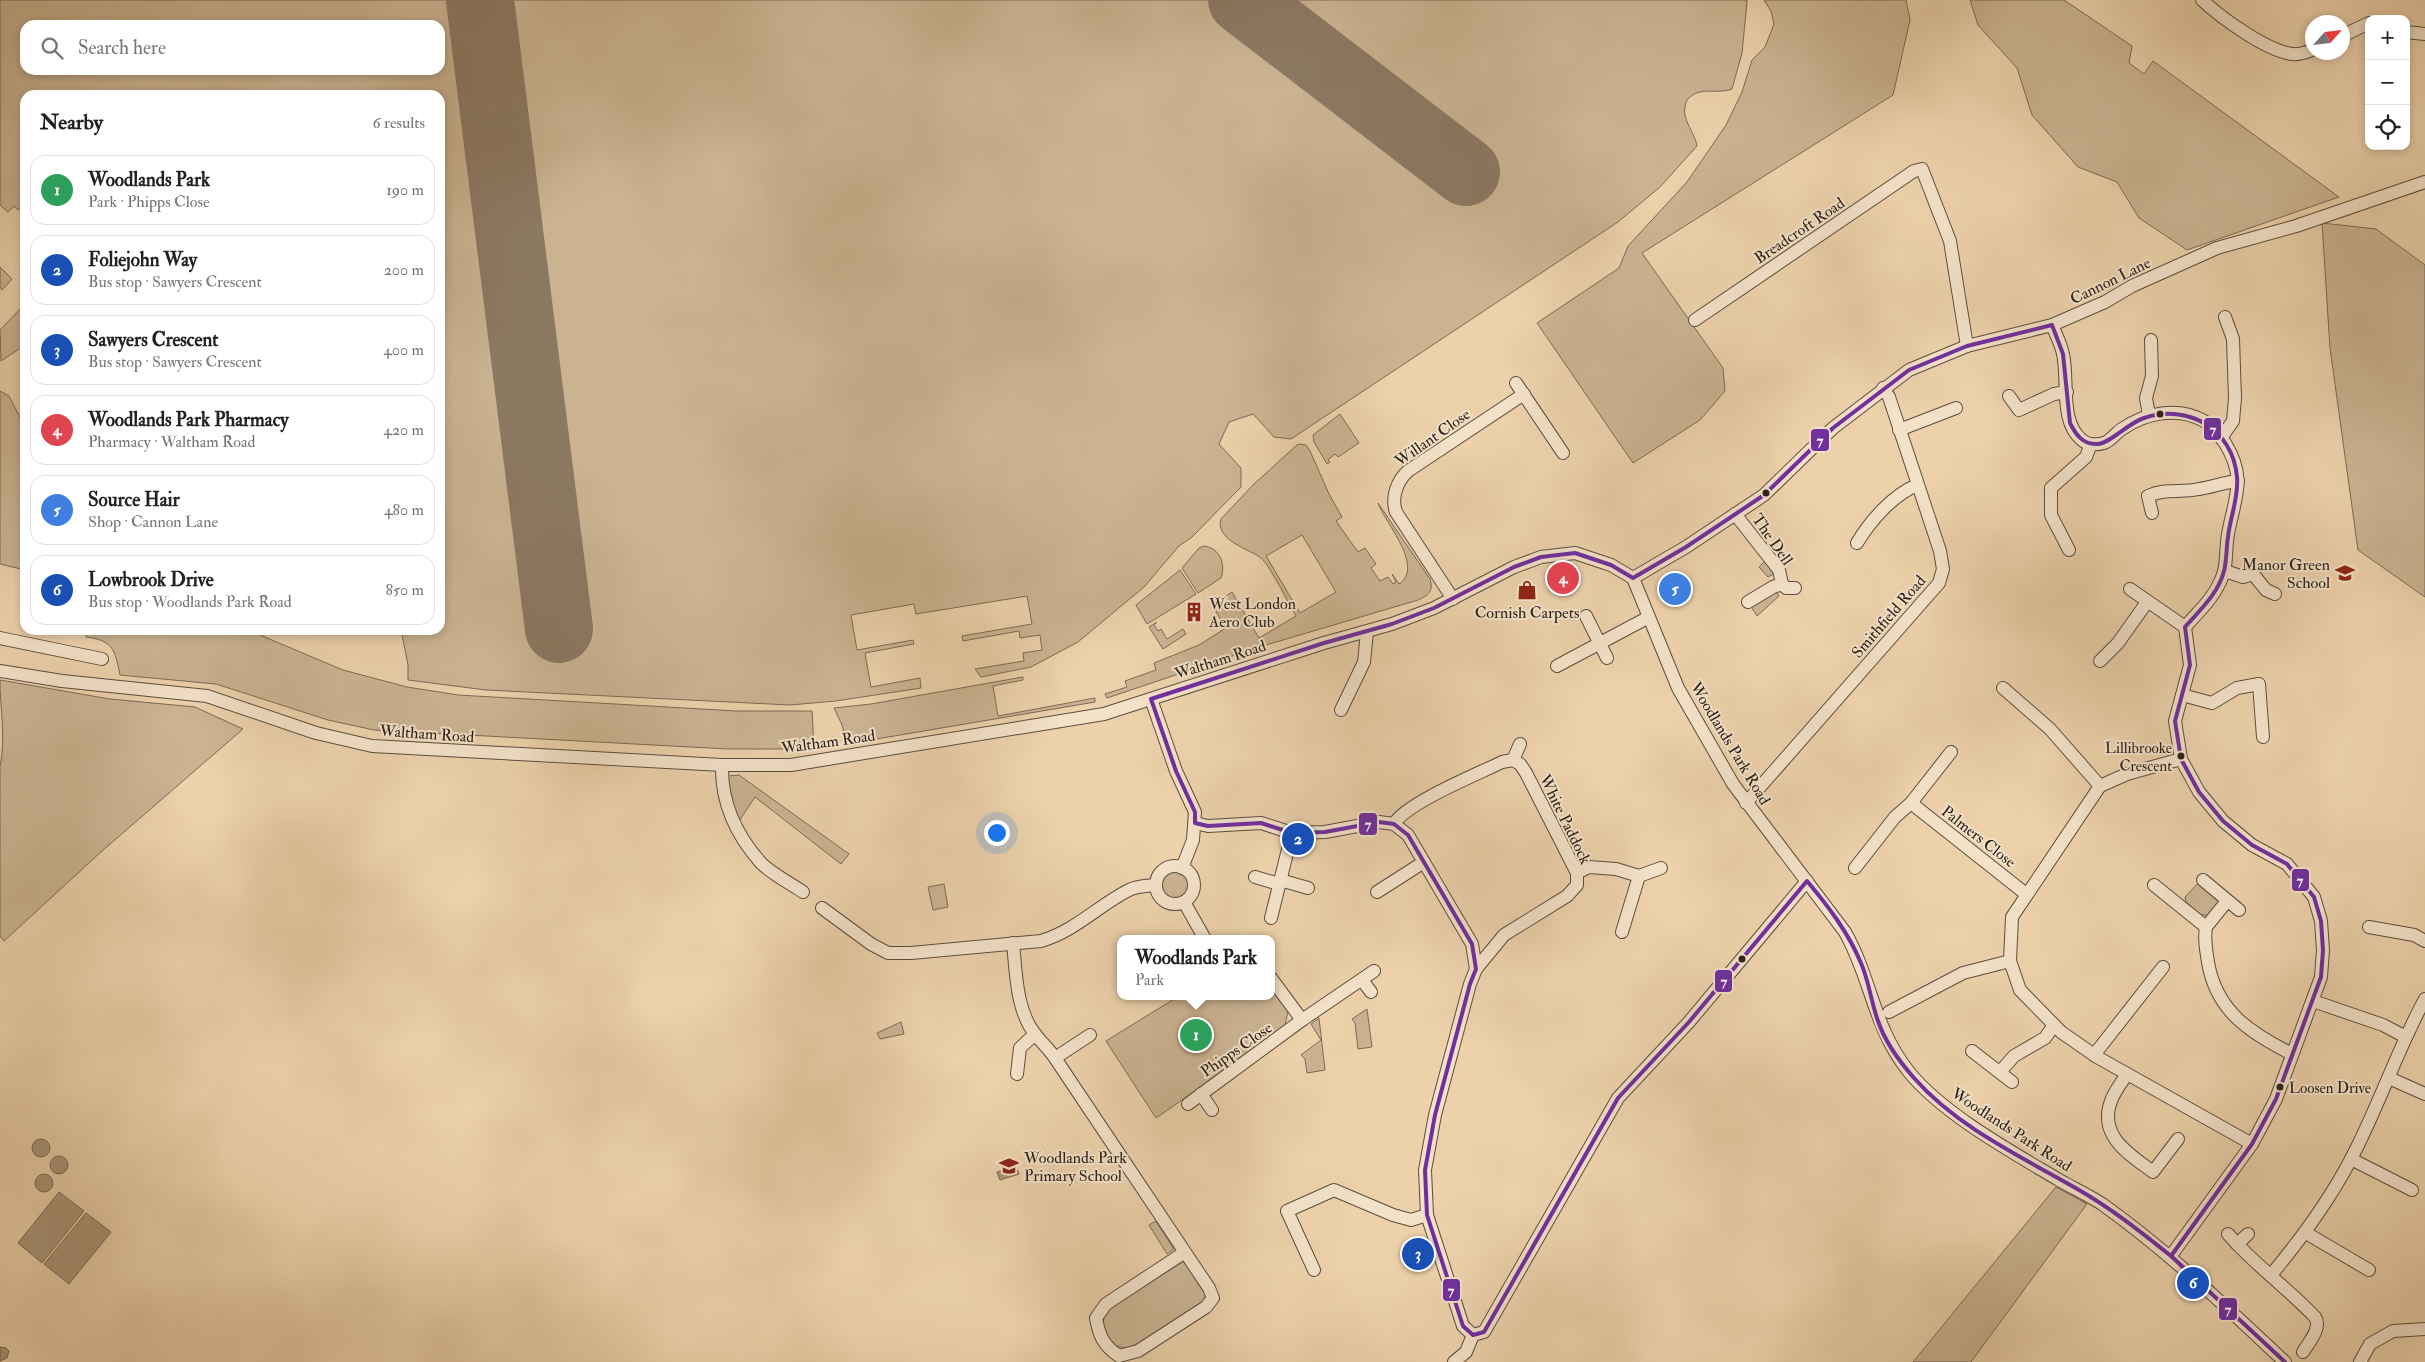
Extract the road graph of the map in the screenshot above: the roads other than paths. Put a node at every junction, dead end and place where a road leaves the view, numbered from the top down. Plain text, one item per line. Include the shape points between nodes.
1 (2202, 0) edge
2 (2365, 26) edge
3 (2350, 32) edge
4 (2410, 32) edge
5 (2425, 34) edge
6 (2305, 52) edge
7 (2425, 182) edge
8 (2225, 317) dead end
9 (1696, 320) dead end
10 (2052, 325) junction
11 (2152, 340) dead end
12 (1967, 346) junction
13 (1516, 383) dead end
14 (1883, 388) junction
15 (2067, 392) junction
16 (1524, 394) junction
17 (2009, 396) dead end
18 (1956, 408) dead end
19 (2150, 415) junction
20 (1899, 430) junction
21 (2221, 438) junction
22 (2091, 444) junction
23 (1563, 452) dead end
24 (2238, 481) junction
25 (1917, 485) junction
26 (2152, 513) dead end
27 (1735, 514) junction
28 (1857, 543) dead end
29 (2069, 550) dead end
30 (2225, 571) junction
31 (1633, 578) junction
32 (1782, 584) junction
33 (1795, 588) dead end
34 (2130, 589) dead end
35 (2275, 594) dead end
36 (1453, 599) junction
37 (1748, 602) dead end
38 (2147, 602) junction
39 (1586, 616) dead end
40 (1648, 617) junction
41 (2185, 627) junction
42 (1367, 632) junction
43 (0, 638) edge
44 (1600, 642) junction
45 (102, 658) dead end
46 (1607, 658) dead end
47 (2100, 661) dead end
48 (1557, 666) dead end
49 (0, 672) edge
50 (2003, 688) dead end
51 (2182, 695) junction
52 (1151, 699) junction
53 (1341, 710) dead end
54 (2263, 737) dead end
55 (1520, 744) dead end
56 (1951, 752) dead end
57 (2181, 759) junction
58 (1513, 760) junction
59 (722, 764) junction
60 (2100, 786) junction
61 (1746, 803) junction
62 (1911, 803) junction
63 (1195, 823) junction
64 (1394, 824) junction
65 (1292, 832) junction
66 (1424, 862) junction
67 (1182, 868) junction
68 (1661, 868) dead end
69 (1855, 868) dead end
70 (1577, 873) junction
71 (1639, 876) junction
72 (1255, 877) dead end
73 (2204, 880) dead end
74 (1807, 881) junction
75 (1280, 882) junction
76 (1156, 885) junction
77 (2154, 885) dead end
78 (1308, 888) dead end
79 (803, 892) dead end
80 (1377, 892) dead end
81 (2026, 894) junction
82 (1184, 902) junction
83 (2227, 902) junction
84 (822, 908) dead end
85 (2239, 910) dead end
86 (1271, 918) dead end
87 (2369, 927) dead end
88 (2206, 928) junction
89 (1622, 932) dead end
90 (1203, 935) edge
91 (2425, 941) edge
92 (1013, 943) junction
93 (1472, 944) junction
94 (1492, 947) junction
95 (2010, 961) junction
96 (2163, 967) dead end
97 (1476, 969) junction
98 (1374, 971) dead end
99 (1362, 980) junction
100 (1275, 983) edge
101 (1371, 992) dead end
102 (2425, 998) edge
103 (2313, 1001) junction
104 (1889, 1012) dead end
105 (1302, 1020) junction
106 (2054, 1025) junction
107 (1035, 1034) junction
108 (1090, 1036) dead end
109 (2404, 1036) junction
110 (1972, 1051) dead end
111 (2292, 1054) junction
112 (2094, 1055) junction
113 (1056, 1058) junction
114 (2000, 1072) junction
115 (1017, 1074) dead end
116 (2127, 1074) junction
117 (2389, 1078) junction
118 (2012, 1082) dead end
119 (1202, 1094) junction
120 (2425, 1094) edge
121 (1188, 1104) dead end
122 (1212, 1110) dead end
123 (2178, 1139) dead end
124 (2252, 1144) junction
125 (2351, 1159) junction
126 (2412, 1190) dead end
127 (1427, 1215) junction
128 (2306, 1233) junction
129 (2248, 1234) dead end
130 (1185, 1252) junction
131 (2170, 1257) junction
132 (1314, 1270) dead end
133 (2369, 1270) dead end
134 (2271, 1275) junction
135 (2425, 1329) edge
136 (1478, 1333) junction
137 (2304, 1352) dead end
138 (1454, 1362) edge
139 (2285, 1362) edge
140 (2360, 1362) edge

1 - 6 street via 2251,36 2278,50 2294,54
2 - 3 street
4 - 5 street
7 - 10 street, Cannon Lane via 2296,226 2217,248
8 - 21 street via 2233,340 2235,398 2232,421
9 - 12 street, Breadcroft Road via 1922,169 1950,241
10 - 12 street, Cannon Lane
10 - 15 street via 2063,354
11 - 19 street via 2152,376 2146,398
12 - 14 street, Cannon Lane via 1909,370
13 - 16 street
14 - 20 street, Smithfield Road
14 - 27 street, Cannon Lane via 1833,428 1764,494
15 - 17 street via 2054,394 2019,410
15 - 22 street via 2066,415 2082,441
16 - 23 street
16 - 36 street, Willant Close via 1408,471 1400,478 1396,489 1396,512
18 - 20 street
19 - 21 street via 2179,413 2205,421
19 - 22 street via 2122,428 2104,443
20 - 25 street, Smithfield Road
21 - 24 street via 2235,460
22 - 29 street via 2086,457 2052,488 2052,516
24 - 26 street via 2198,489 2160,490 2148,496
24 - 30 street
25 - 28 street via 1907,489 1867,526
25 - 61 street, Smithfield Road via 1940,551 1943,569 1939,583
27 - 31 street, Cannon Lane
27 - 32 street, The Dell via 1779,570
30 - 35 street via 2243,576 2253,574 2266,590
30 - 41 street via 2204,607
31 - 36 street, Waltham Road via 1611,565 1575,553 1541,557 1514,567
31 - 40 street, Woodlands Park Road
32 - 33 street, The Dell via 1786,588
32 - 37 street, The Dell
34 - 38 street
36 - 42 street, Waltham Road
38 - 41 street
38 - 47 street via 2118,643
39 - 44 street
40 - 44 street
40 - 61 street, Woodlands Park Road via 1678,688
41 - 51 street via 2190,665
42 - 52 street, Waltham Road
42 - 53 street via 1364,662
43 - 45 street
44 - 46 street
44 - 48 street
49 - 59 street, Waltham Road via 207,696 316,733 372,746
50 - 60 street via 2050,729
51 - 54 street via 2212,703 2237,688 2259,684
51 - 57 street via 2175,721
52 - 59 street, Waltham Road via 1104,714 791,765
52 - 63 street via 1176,771 1195,812
55 - 58 street
56 - 62 street
57 - 60 street via 2127,774
57 - 103 street via 2199,792 2223,821 2252,845 2287,864 2314,897 2321,921 2323,950 2321,977
58 - 64 street via 1502,762 1422,802 1398,816
58 - 70 street, White Paddock via 1526,773
59 - 79 street via 727,809 743,839 762,864
60 - 81 street
61 - 74 street, Woodlands Park Road
62 - 69 street via 1895,817
62 - 81 street, Palmers Close
63 - 65 street via 1208,826 1261,823
63 - 67 street via 1193,840
64 - 65 street via 1364,823 1325,832
64 - 66 street via 1408,835
65 - 75 street
66 - 80 street
66 - 93 street
67 - 76 street via 1164,870
67 - 82 street via 1193,881 1192,893
68 - 71 street
70 - 71 street via 1589,867 1616,869
70 - 94 street, White Paddock via 1577,885 1573,891 1504,935
71 - 89 street
72 - 75 street
73 - 83 street
74 - 131 street, Woodlands Park Road via 1854,948 1886,1038 1921,1085 1975,1128 2100,1203
74 - 136 street via 1689,1022 1618,1098
75 - 78 street
75 - 86 street
76 - 82 street via 1166,901
76 - 92 street via 1131,889 1056,936 1041,941
77 - 88 street
81 - 95 street via 2012,918
82 - 90 street
83 - 85 street
83 - 88 street
84 - 92 street via 888,953
87 - 91 street via 2414,935
88 - 111 street via 2204,938 2211,982 2220,1000 2238,1020
92 - 107 street via 1023,1006
93 - 94 street
93 - 97 street
94 - 97 street, White Paddock
95 - 104 street via 1963,973 1906,995
95 - 106 street via 2020,990
96 - 112 street
97 - 127 street via 1435,1115 1425,1170
98 - 99 street, Phipps Close
99 - 101 street
99 - 105 street, Phipps Close
100 - 105 street
102 - 109 street
103 - 109 street via 2383,1025
103 - 111 street
105 - 119 street, Phipps Close
106 - 112 street
106 - 114 street via 2045,1038 2014,1056
107 - 113 street
107 - 115 street via 1020,1048
108 - 113 street
109 - 117 street
110 - 114 street
111 - 124 street via 2276,1099
112 - 116 street
113 - 130 street
114 - 118 street
116 - 123 street via 2111,1101 2108,1122 2116,1142 2153,1172
116 - 124 street
117 - 120 street
117 - 125 street
119 - 121 street, Phipps Close
119 - 122 street
124 - 131 street
125 - 126 street
125 - 128 street
127 - 132 street via 1411,1220 1334,1190 1287,1212
127 - 136 street via 1463,1326
128 - 133 street via 2359,1260
128 - 134 street
129 - 134 street via 2233,1239
130 - 130 street via 1209,1288 1212,1298 1206,1307 1138,1351 1120,1356 1107,1348 1098,1332 1096,1318 1106,1304
131 - 139 street, Woodlands Park Road
134 - 137 street via 2318,1322
135 - 140 street via 2393,1331 2370,1344
136 - 138 street via 1466,1352

